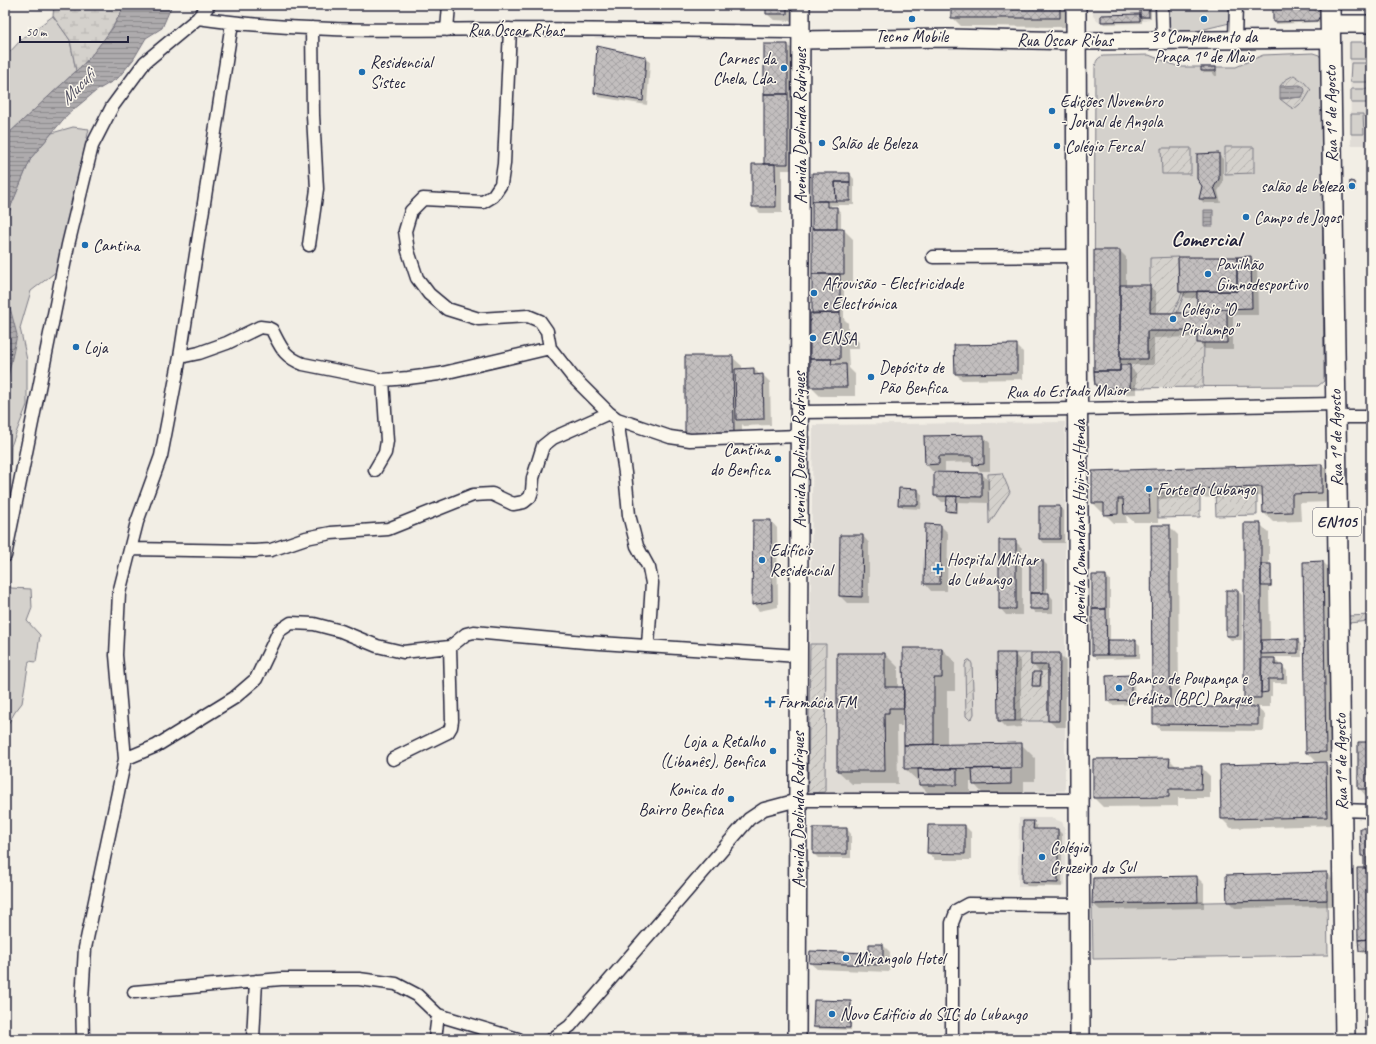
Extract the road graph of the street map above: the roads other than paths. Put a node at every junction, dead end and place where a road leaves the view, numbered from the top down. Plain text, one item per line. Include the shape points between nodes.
1 (209, 5) edge
2 (448, 5) edge
3 (801, 5) edge
4 (1076, 5) edge
5 (1162, 5) edge
6 (1236, 5) edge
7 (1330, 5) edge
8 (198, 18) junction
9 (232, 23) junction
10 (1371, 24) edge
11 (312, 28) junction
12 (510, 29) junction
13 (447, 30) junction
14 (1330, 31) junction
15 (801, 36) junction
16 (1163, 39) junction
17 (1235, 39) junction
18 (1076, 40) junction
19 (309, 245) dead end
20 (1077, 256) junction
21 (933, 257) dead end
22 (550, 348) junction
23 (180, 357) junction
24 (383, 380) junction
25 (1078, 408) junction
26 (1336, 410) junction
27 (799, 412) junction
28 (613, 416) junction
29 (1371, 417) edge
30 (799, 436) junction
31 (375, 470) dead end
32 (130, 549) junction
33 (5, 556) edge
34 (648, 646) junction
35 (450, 647) junction
36 (798, 656) junction
37 (125, 759) junction
38 (393, 759) dead end
39 (798, 800) junction
40 (1079, 800) junction
41 (1342, 810) junction
42 (1371, 810) edge
43 (1079, 906) junction
44 (256, 981) junction
45 (134, 992) dead end
46 (438, 1015) junction
47 (84, 1039) edge
48 (253, 1039) edge
49 (435, 1039) edge
50 (518, 1039) edge
51 (552, 1039) edge
52 (797, 1039) edge
53 (952, 1039) edge
54 (1080, 1039) edge
55 (1346, 1039) edge

1 - 8 street
2 - 13 street
3 - 15 street, Avenida Deolinda Rodrigues
4 - 18 main road, Avenida Comandante Hoji-ya-Henda
5 - 16 street
6 - 17 street
7 - 14 main road, Rua 1º de Agosto / EN105
8 - 9 street, Rua Óscar Ribas
8 - 33 street via 146,62 112,107 92,146 68,245
9 - 11 street, Rua Óscar Ribas
9 - 23 street
10 - 14 street, Rua Óscar Ribas
11 - 13 street, Rua Óscar Ribas
11 - 19 street via 317,189
12 - 13 street, Rua Óscar Ribas
12 - 15 street, Rua Óscar Ribas
12 - 22 street via 501,184 493,196 483,202 423,199 411,211 406,231 408,251 417,278 429,294 447,309 478,319 528,316 540,321 547,331
14 - 17 street, Rua Óscar Ribas
14 - 26 main road, Rua 1º de Agosto / EN105
15 - 18 street, Rua Óscar Ribas
15 - 27 street, Avenida Deolinda Rodrigues
16 - 17 street, Rua Óscar Ribas
16 - 18 street, Rua Óscar Ribas
18 - 20 main road, Avenida Comandante Hoji-ya-Henda
20 - 21 street
20 - 25 main road, Avenida Comandante Hoji-ya-Henda
22 - 24 street via 439,374
22 - 28 street via 572,376
23 - 24 street via 227,344 260,327 272,330 285,354 292,360
23 - 32 street via 161,456
24 - 31 street via 387,441 385,453
25 - 26 street, Rua do Estado Maior
25 - 27 street, Rua do Estado Maior
25 - 40 main road, Avenida Comandante Hoji-ya-Henda
26 - 29 street, Rua do Estado Maior
26 - 41 main road, Rua 1º de Agosto / EN105
27 - 30 street, Avenida Deolinda Rodrigues
28 - 30 street via 670,437 690,440
28 - 32 street via 553,438 543,446 530,497 524,502 513,504 492,494 473,496 388,529 331,533 306,538 271,550
28 - 34 street via 625,473 629,515 652,583
30 - 36 street, Avenida Deolinda Rodrigues
32 - 37 street via 119,593 116,655
34 - 35 street via 474,632 466,634
34 - 36 street
35 - 37 street via 403,652 377,646 342,631 314,624 291,623 279,631 256,679 234,698 156,746
35 - 38 street via 451,727 448,732
36 - 39 street, Avenida Deolinda Rodrigues
37 - 47 street via 85,948 82,1000
39 - 40 street
39 - 51 street via 764,809 749,819 570,1026
39 - 52 street, Avenida Deolinda Rodrigues
40 - 43 main road, Avenida Comandante Hoji-ya-Henda
41 - 42 street
41 - 55 main road, Rua 1º de Agosto / EN105
43 - 53 street via 968,904 957,910 952,923
43 - 54 main road, Avenida Comandante Hoji-ya-Henda
44 - 45 street
44 - 46 street via 359,978 396,984 417,995
44 - 48 street
46 - 49 street
46 - 50 street

